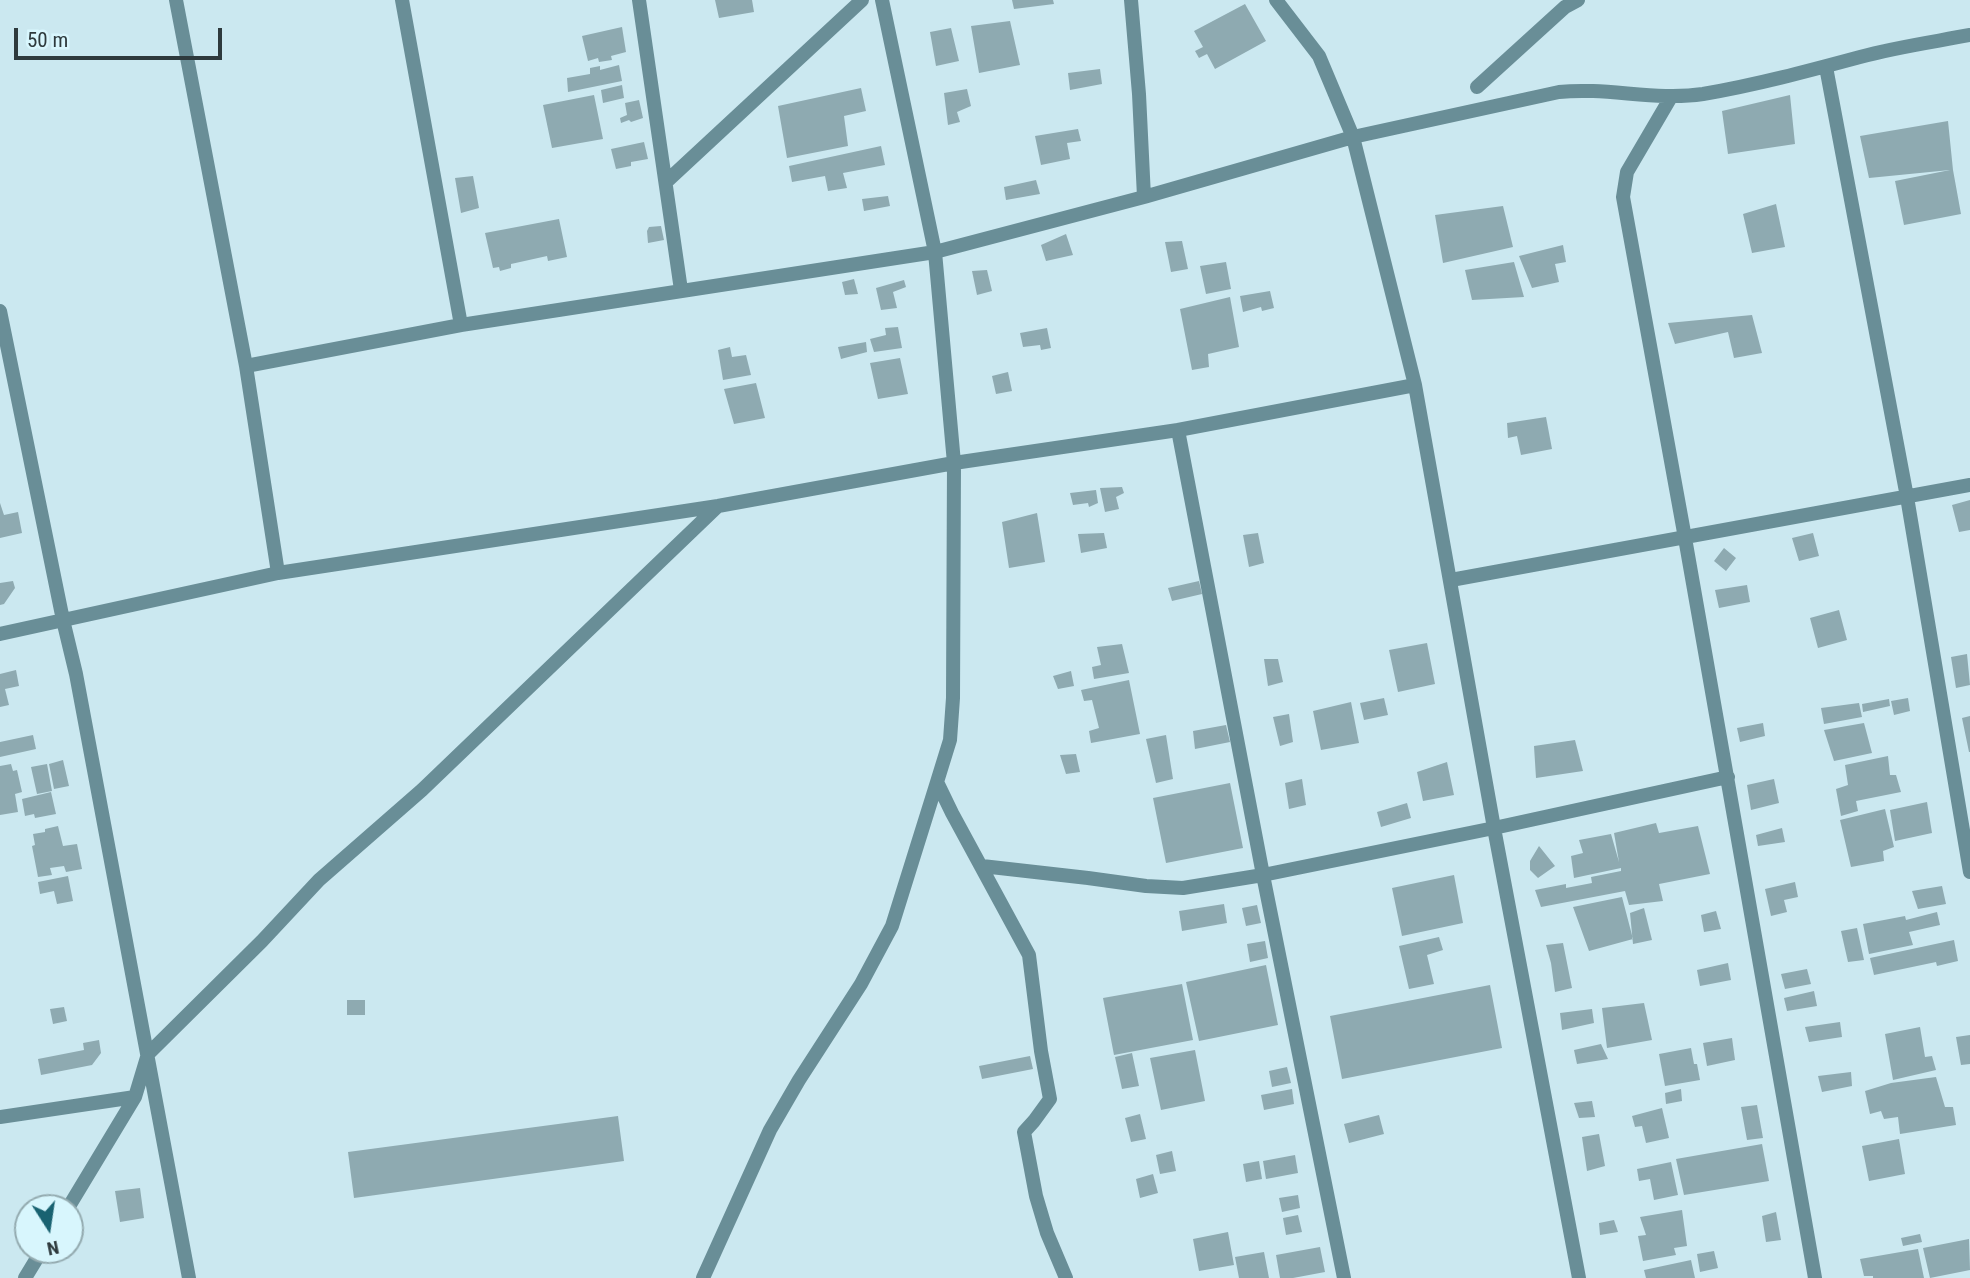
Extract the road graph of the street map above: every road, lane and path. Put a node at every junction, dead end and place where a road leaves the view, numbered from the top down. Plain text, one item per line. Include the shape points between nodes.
1 (176, 0) edge
2 (402, 0) edge
3 (639, 0) edge
4 (862, 0) edge
5 (882, 0) edge
6 (1131, 0) edge
7 (1276, 0) edge
8 (1578, 0) edge
9 (1970, 35) edge
10 (1826, 67) junction
11 (1477, 88) dead end
12 (1671, 97) junction
13 (1353, 137) junction
14 (666, 182) junction
15 (1144, 197) junction
16 (935, 252) junction
17 (681, 290) junction
18 (0, 311) edge
19 (461, 325) junction
20 (246, 366) junction
21 (1415, 385) junction
22 (1178, 430) junction
23 (954, 463) junction
24 (1970, 485) edge
25 (1907, 497) junction
26 (718, 506) junction
27 (1685, 538) junction
28 (278, 573) junction
29 (1451, 580) junction
30 (63, 620) junction
31 (0, 634) edge
32 (1728, 777) junction
33 (937, 782) junction
34 (1494, 828) junction
35 (982, 866) junction
36 (1970, 872) edge
37 (1263, 875) junction
38 (148, 1054) junction
39 (135, 1097) junction
40 (0, 1117) edge
41 (76, 1194) edge
42 (189, 1278) edge
43 (702, 1278) edge
44 (1066, 1278) edge
45 (1344, 1278) edge
46 (1580, 1278) edge
47 (1815, 1278) edge

1 - 20 street
2 - 19 street
3 - 14 street
4 - 14 street
5 - 16 street
6 - 15 street
7 - 13 street via 1319,56
8 - 11 street via 1564,7
9 - 10 street
10 - 12 street
10 - 25 street
12 - 13 street via 1559,92
12 - 27 street via 1628,172 1623,197
13 - 15 street
13 - 21 street
14 - 17 street
15 - 16 street
16 - 17 street
16 - 23 street
17 - 19 street
18 - 30 street
19 - 20 street
20 - 28 street
21 - 22 street
21 - 29 street
22 - 23 street
22 - 37 street
23 - 26 street
23 - 33 street via 953,698 950,740
24 - 25 street
25 - 27 street
25 - 36 street
26 - 28 street
26 - 38 street via 432,780 319,880
27 - 29 street
27 - 32 street
28 - 30 street
29 - 34 street
30 - 31 street
30 - 38 street
32 - 34 street
32 - 47 street
33 - 35 street
33 - 43 street via 892,926 770,1130
34 - 37 street
34 - 46 street
35 - 37 street via 1162,888
35 - 44 street via 1029,955 1050,1099 1024,1132 1036,1196
37 - 45 street
38 - 39 street
38 - 42 street
39 - 40 street
39 - 41 street

